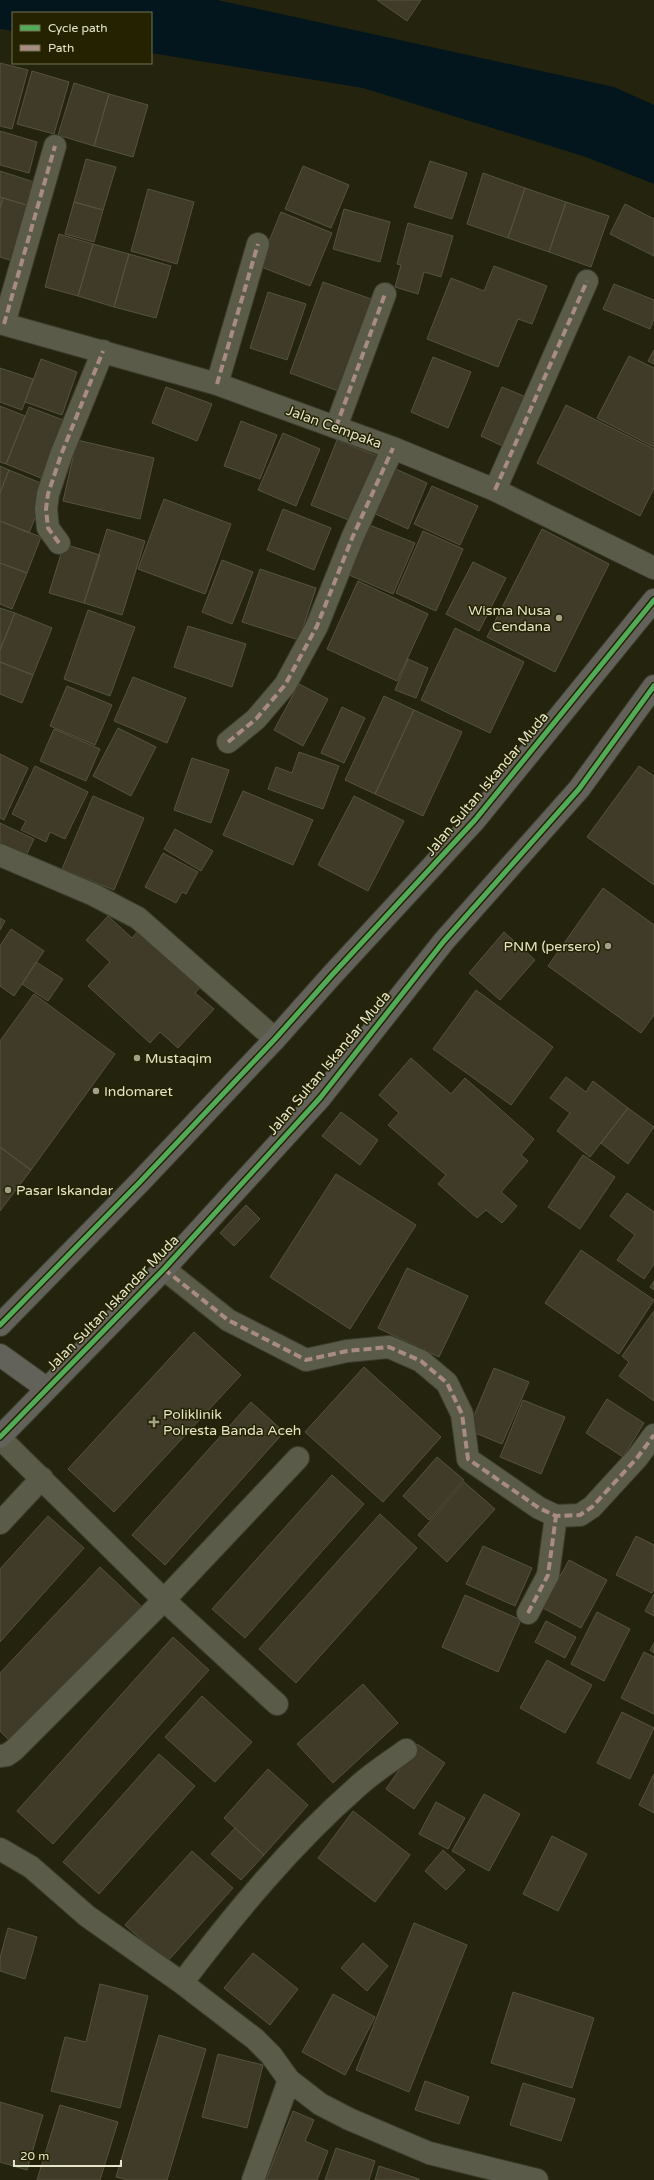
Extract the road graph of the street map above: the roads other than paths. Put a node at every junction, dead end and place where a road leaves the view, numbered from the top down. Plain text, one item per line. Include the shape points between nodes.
1 (55, 146) dead end
2 (258, 244) dead end
3 (587, 281) dead end
4 (385, 294) dead end
5 (2, 323) edge
6 (103, 351) junction
7 (217, 384) junction
8 (336, 427) junction
9 (392, 448) junction
10 (495, 490) junction
11 (59, 543) dead end
12 (654, 568) edge
13 (654, 600) edge
14 (654, 686) edge
15 (228, 742) dead end
16 (0, 855) edge
17 (275, 1040) junction
18 (164, 1269) junction
19 (0, 1325) edge
20 (0, 1355) edge
21 (46, 1388) junction
22 (654, 1435) edge
23 (0, 1437) edge
24 (298, 1458) dead end
25 (42, 1478) junction
26 (556, 1516) junction
27 (0, 1523) edge
28 (164, 1600) junction
29 (528, 1613) dead end
30 (277, 1704) dead end
31 (406, 1750) dead end
32 (0, 1756) edge
33 (0, 1849) edge
34 (182, 1983) junction
35 (289, 2080) junction
36 (253, 2180) edge
37 (538, 2180) edge

1 - 5 street
2 - 7 street
3 - 10 street
4 - 8 street
5 - 6 street, Jalan Cempaka
6 - 7 street, Jalan Cempaka
6 - 11 street via 48,494 48,528
7 - 8 street, Jalan Cempaka
8 - 9 street, Jalan Cempaka
9 - 10 street, Jalan Cempaka
9 - 15 street via 317,626 285,685 256,719
10 - 12 street, Jalan Cempaka
13 - 17 highway, Jalan Sultan Iskandar Muda via 475,820
14 - 18 highway, Jalan Sultan Iskandar Muda via 579,789 444,941 320,1098
16 - 17 street via 94,895 138,918
17 - 19 highway, Jalan Sultan Iskandar Muda
18 - 21 highway, Jalan Sultan Iskandar Muda
18 - 26 street via 228,1320 306,1360 347,1351 389,1347 421,1361 447,1383 462,1414 468,1459 539,1508
20 - 21 highway
21 - 23 highway, Jalan Sultan Iskandar Muda
22 - 26 street via 637,1458 592,1507 580,1515
23 - 25 street
24 - 28 street
25 - 27 street
25 - 28 street
26 - 29 street via 548,1574
28 - 30 street
28 - 32 street via 14,1750
31 - 34 street via 358,1786 312,1829 235,1913
33 - 34 street via 31,1867 87,1916
34 - 35 street via 255,2039 271,2055
35 - 36 street
35 - 37 street via 320,2104 429,2153

